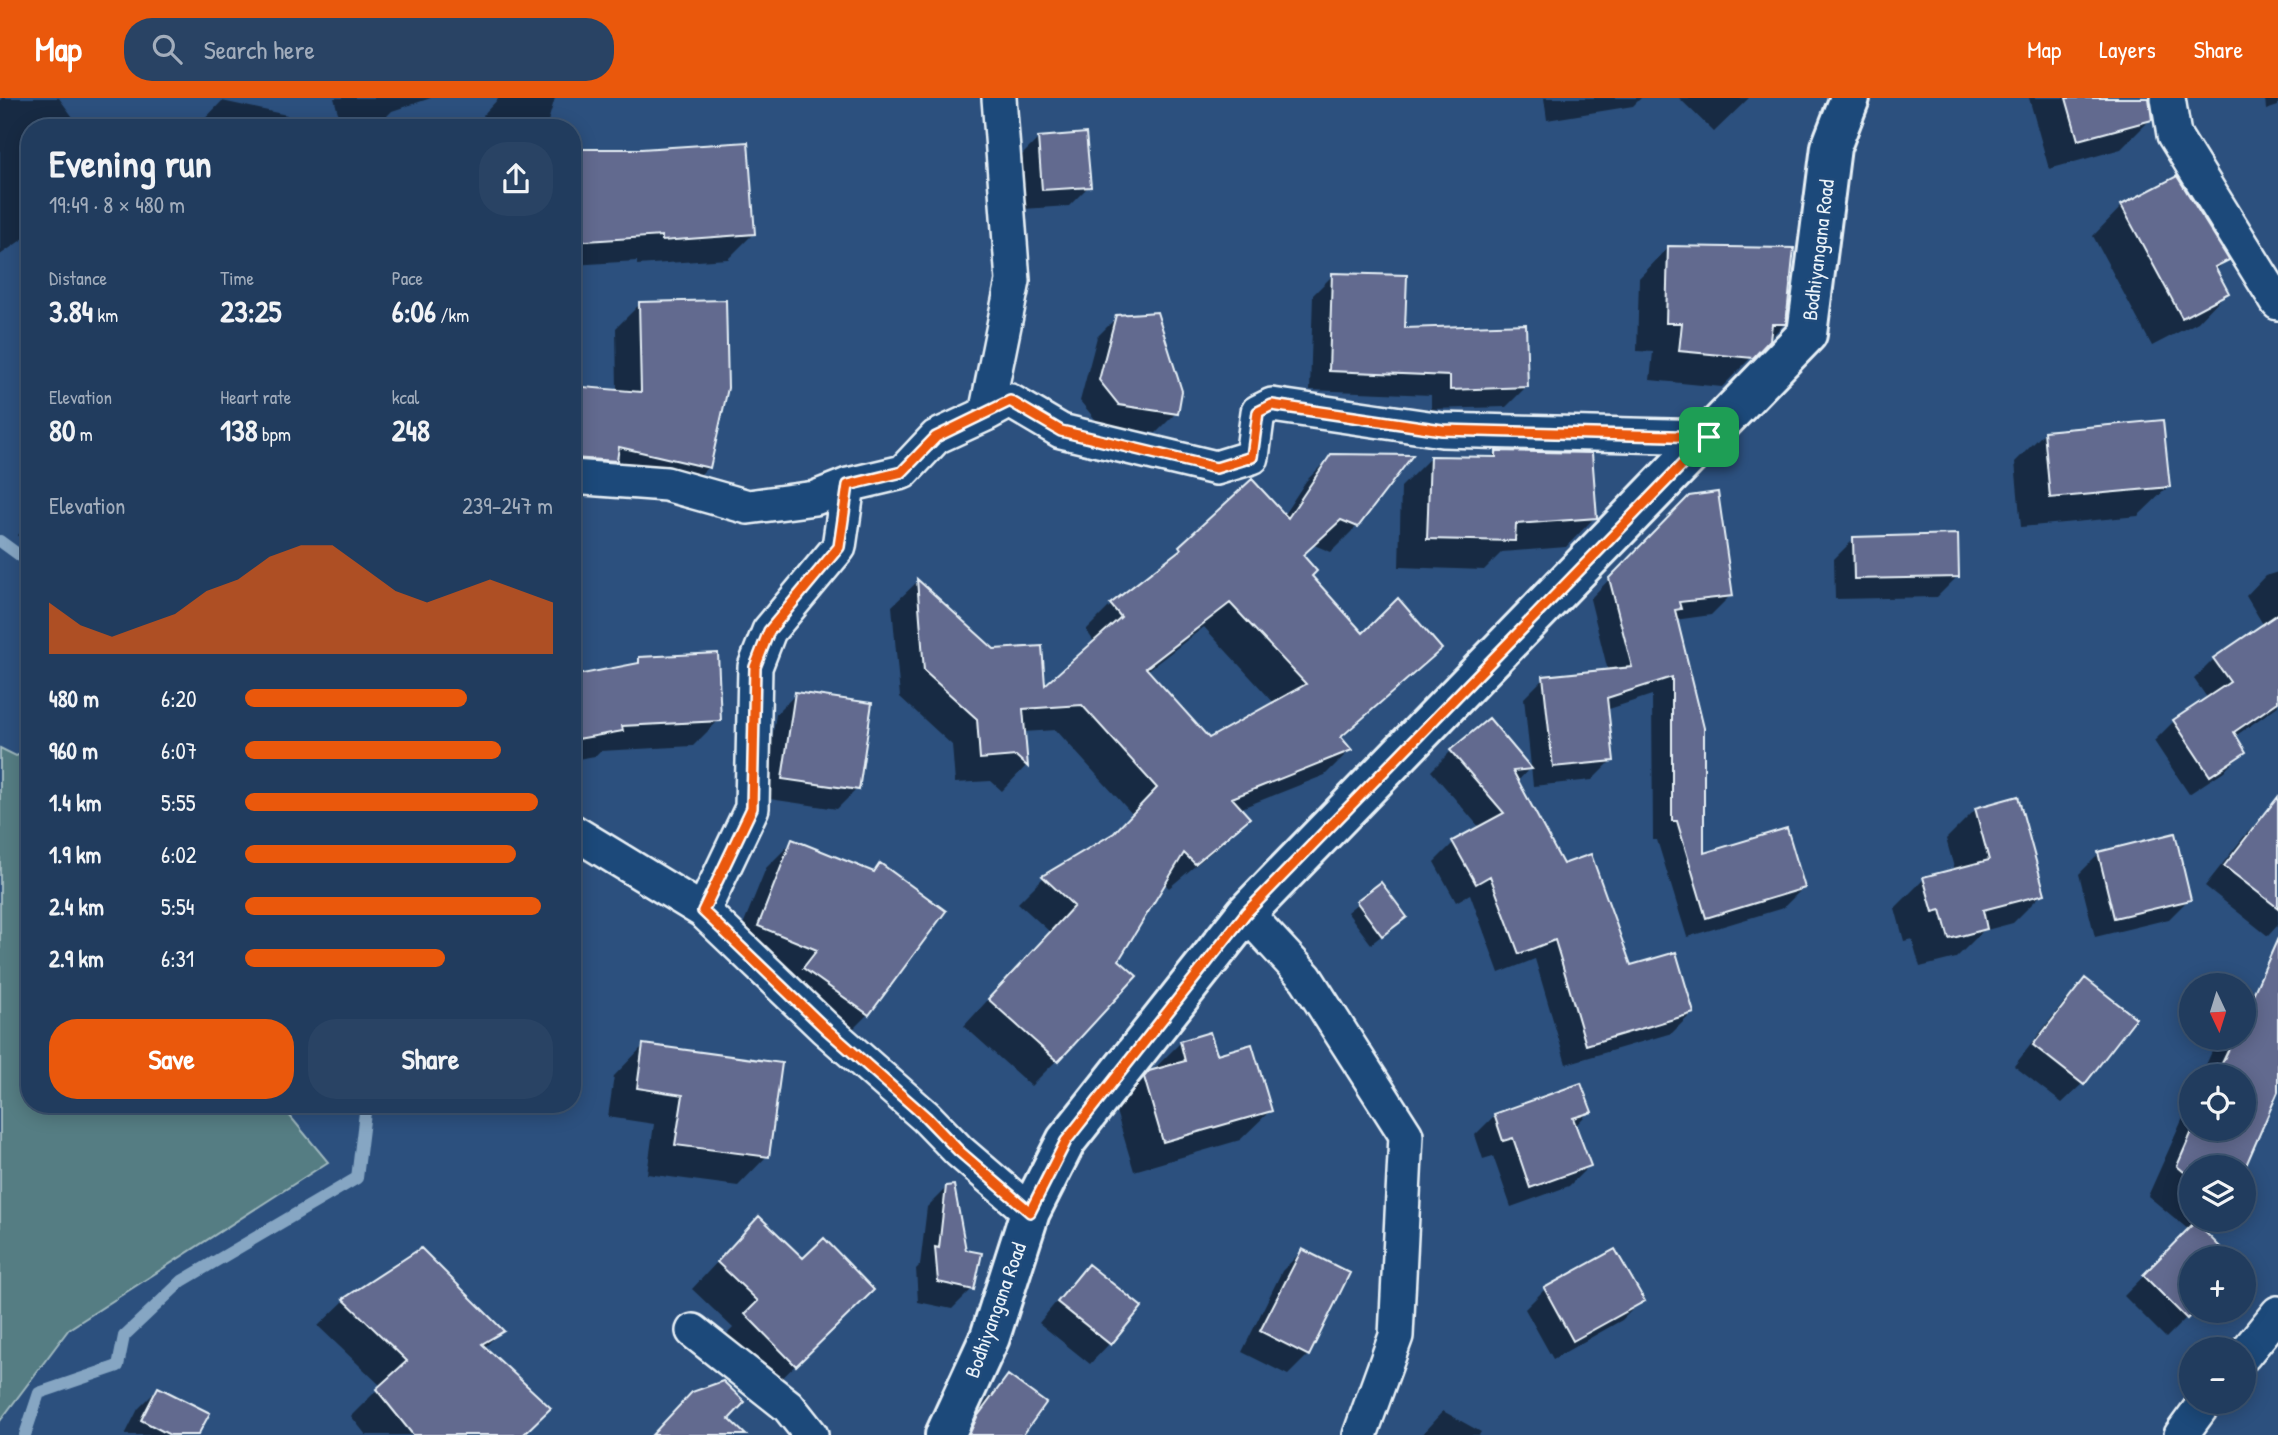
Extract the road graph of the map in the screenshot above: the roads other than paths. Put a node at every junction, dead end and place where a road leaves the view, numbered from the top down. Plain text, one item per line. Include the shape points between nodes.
1 (999, 98) edge
2 (1850, 98) edge
3 (2168, 98) edge
4 (2278, 303) edge
5 (986, 414) junction
6 (1709, 437) junction
7 (581, 478) edge
8 (848, 485) junction
9 (581, 836) edge
10 (703, 911) junction
11 (1246, 913) junction
12 (1030, 1212) junction
13 (2278, 1313) edge
14 (692, 1331) dead end
15 (2256, 1340) edge
16 (2197, 1414) edge
17 (811, 1435) edge
18 (945, 1435) edge
19 (1360, 1435) edge
20 (2180, 1435) edge

1 - 5 street via 1013,281
2 - 6 street, Bodhiyangana Road via 1831,147 1807,334
3 - 4 street via 2175,135
5 - 6 street via 1010,401 1061,431 1216,468 1252,457 1258,412 1272,405 1442,430
5 - 8 street via 936,437 902,472
6 - 11 street, Bodhiyangana Road
7 - 8 street via 666,484 748,507 815,498
8 - 10 street via 839,547 769,631 755,667 752,808
9 - 10 street
10 - 12 street
11 - 12 street, Bodhiyangana Road via 1066,1141
11 - 19 street via 1306,978 1406,1135 1396,1336
12 - 18 street, Bodhiyangana Road via 990,1337
13 - 15 street
14 - 17 street via 788,1406
16 - 20 street

